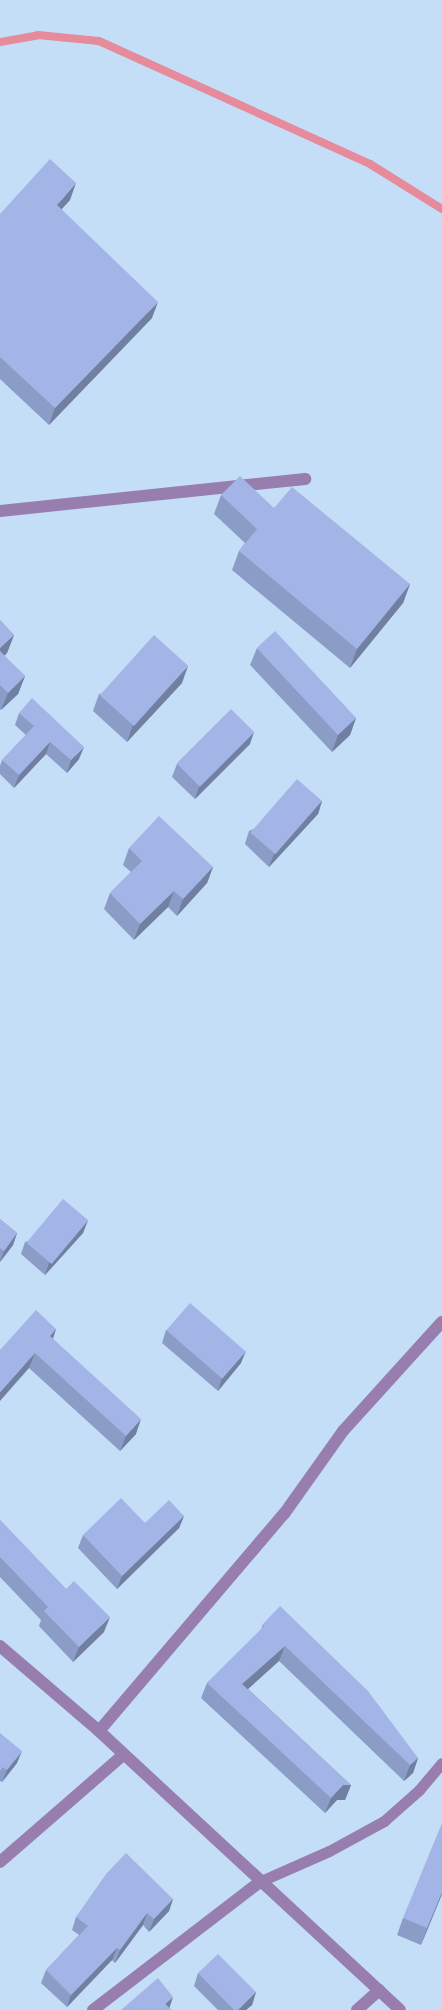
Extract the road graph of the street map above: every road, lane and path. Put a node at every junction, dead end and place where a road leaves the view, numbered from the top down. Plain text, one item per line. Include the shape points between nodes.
1 (305, 480) dead end
2 (0, 511) edge
3 (442, 1322) edge
4 (1, 1649) edge
5 (99, 1731) junction
6 (123, 1755) junction
7 (442, 1763) edge
8 (0, 1862) edge
9 (260, 1881) junction
10 (379, 1990) junction
11 (92, 2010) edge
12 (357, 2010) edge
13 (400, 2010) edge

1 - 2 street
3 - 5 street via 343,1431 284,1514
4 - 5 street
5 - 6 street
6 - 8 street
6 - 9 street
7 - 9 lane via 419,1790 384,1821
9 - 10 street
9 - 11 street
10 - 12 street
10 - 13 street

